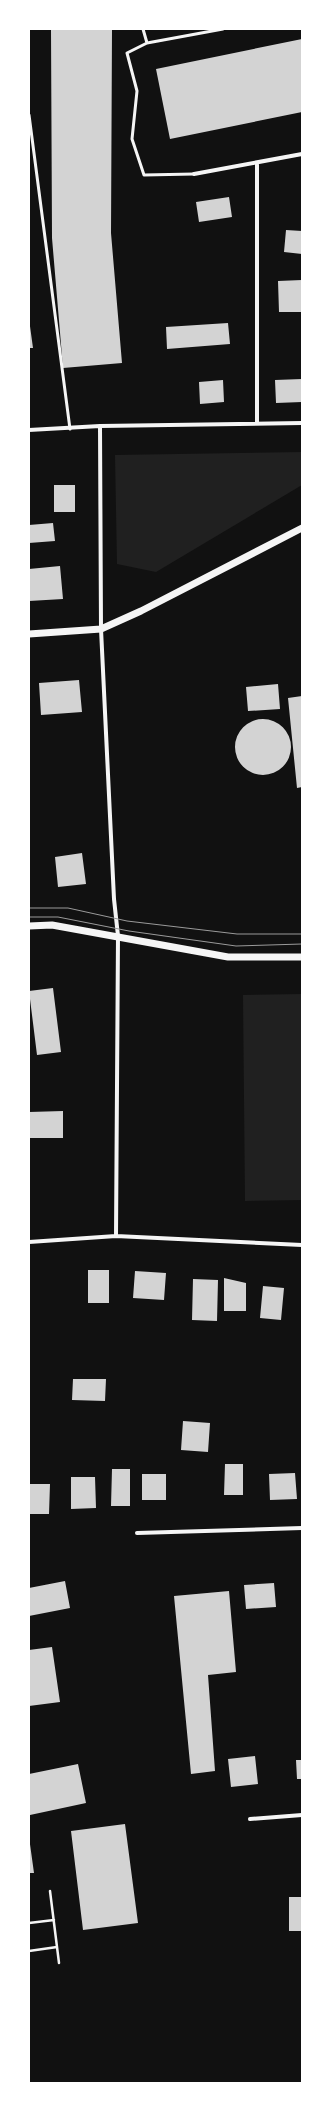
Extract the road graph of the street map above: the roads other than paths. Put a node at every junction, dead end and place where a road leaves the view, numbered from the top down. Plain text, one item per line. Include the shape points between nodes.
1 (143, 29) edge
2 (223, 29) edge
3 (147, 43) junction
4 (29, 115) edge
5 (302, 154) edge
6 (257, 164) junction
7 (194, 174) joint
8 (257, 423) junction
9 (302, 423) edge
10 (100, 426) junction
11 (70, 428) junction
12 (29, 430) edge
13 (302, 528) edge
14 (101, 629) junction
15 (29, 634) edge
16 (29, 926) edge
17 (118, 936) junction
18 (302, 956) edge
19 (116, 1236) junction
20 (29, 1242) edge
21 (302, 1245) edge
22 (302, 1528) edge
23 (137, 1533) dead end
24 (302, 1814) edge
25 (250, 1819) dead end

1 - 3 lane
2 - 3 lane
3 - 7 lane via 127,53 137,91 132,139 144,175
4 - 11 lane
5 - 6 street
6 - 7 street
6 - 8 street
8 - 9 street
8 - 10 street
10 - 11 street
10 - 14 street
11 - 12 street
13 - 14 street
14 - 15 street
14 - 17 street
16 - 17 street via 52,925
17 - 18 street via 228,957
17 - 19 street
19 - 20 street
19 - 21 street
22 - 23 street
24 - 25 street

